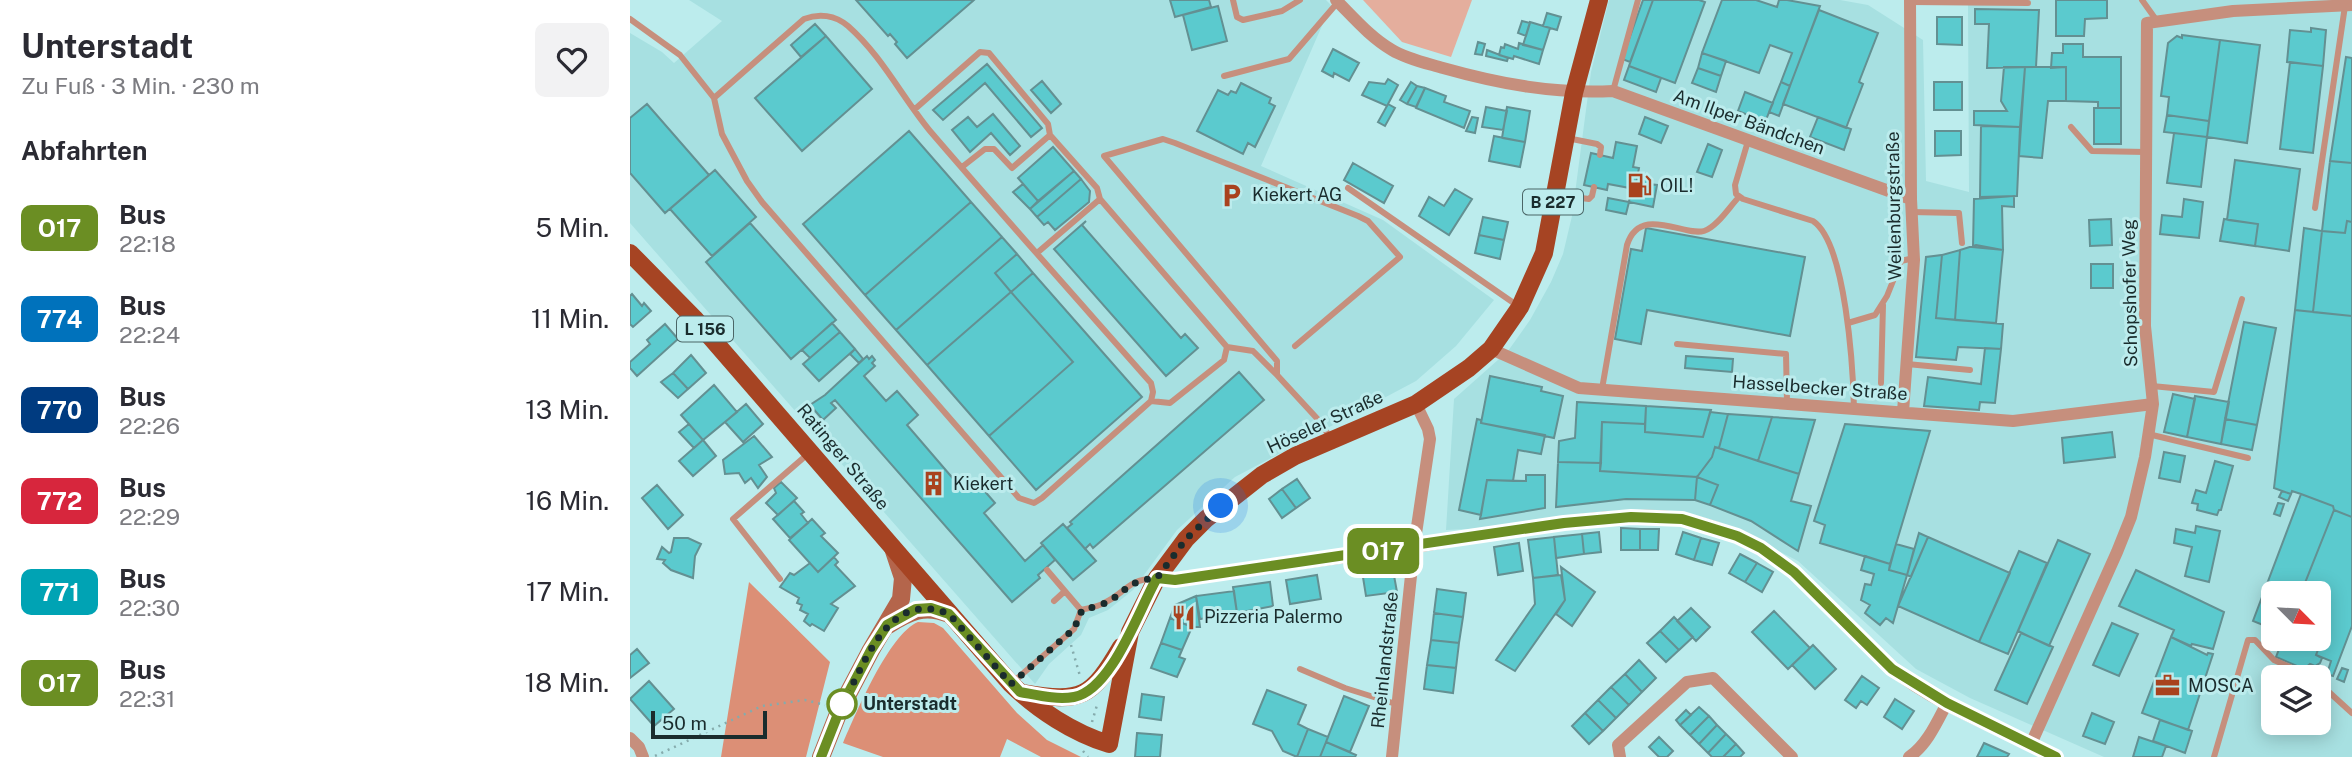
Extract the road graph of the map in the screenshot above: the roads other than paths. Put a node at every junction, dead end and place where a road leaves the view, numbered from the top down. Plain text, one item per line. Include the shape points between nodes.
1 (1233, 0) edge
2 (1300, 0) edge
3 (1599, 0) edge
4 (1638, 0) edge
5 (2142, 0) edge
6 (1337, 1) edge
7 (1910, 1) edge
8 (2028, 3) dead end
9 (2312, 3) edge
10 (2236, 5) edge
11 (2349, 5) edge
12 (630, 19) edge
13 (2157, 22) junction
14 (1224, 76) dead end
15 (1613, 91) junction
16 (1574, 93) junction
17 (714, 98) junction
18 (915, 108) junction
19 (2071, 127) dead end
20 (1050, 135) junction
21 (1565, 138) junction
22 (1748, 141) junction
23 (2146, 152) junction
24 (1600, 155) dead end
25 (962, 167) junction
26 (1594, 187) dead end
27 (1348, 188) dead end
28 (1555, 194) junction
29 (1739, 197) junction
30 (1100, 199) junction
31 (1911, 199) junction
32 (2315, 208) dead end
33 (1911, 212) junction
34 (1962, 243) dead end
35 (630, 253) edge
36 (1037, 253) junction
37 (1914, 258) junction
38 (2242, 299) dead end
39 (1883, 303) junction
40 (1520, 307) junction
41 (1848, 323) junction
42 (1677, 344) dead end
43 (1295, 346) dead end
44 (1227, 347) junction
45 (1491, 349) junction
46 (1907, 364) junction
47 (1969, 370) dead end
48 (1277, 375) junction
49 (1881, 383) dead end
50 (2151, 386) junction
51 (1602, 389) junction
52 (1151, 401) junction
53 (1787, 403) junction
54 (1416, 404) junction
55 (2152, 404) junction
56 (1854, 408) junction
57 (1903, 412) junction
58 (2148, 434) junction
59 (1330, 440) junction
60 (810, 451) junction
61 (2248, 458) dead end
62 (1354, 541) dead end
63 (1414, 547) junction
64 (893, 548) junction
65 (1356, 555) junction
66 (1047, 570) dead end
67 (1157, 578) junction
68 (780, 579) dead end
69 (1065, 591) junction
70 (1054, 601) dead end
71 (1082, 610) junction
72 (949, 614) junction
73 (887, 625) junction
74 (1130, 632) junction
75 (2284, 665) edge
76 (1300, 669) dead end
77 (1015, 688) junction
78 (2331, 694) edge
79 (1947, 703) junction
80 (1398, 704) junction
81 (2352, 713) edge
82 (630, 738) edge
83 (2031, 744) junction
84 (1109, 751) edge
85 (643, 757) edge
86 (821, 757) edge
87 (1392, 757) edge
88 (1620, 757) edge
89 (1792, 757) edge
90 (1909, 757) edge
91 (2056, 757) edge
92 (2214, 757) edge

1 - 2 lane via 1237,17 1243,20 1282,11
3 - 16 main road, Höseler Straße / B 227
4 - 15 lane
5 - 13 lane
6 - 14 lane via 1289,59
6 - 16 street, Am Ilper Bändchen via 1394,52 1479,78
7 - 8 lane
7 - 31 street, Weilenburgstraße
9 - 10 street
9 - 11 street
10 - 13 street
11 - 32 lane
12 - 17 lane via 680,55
13 - 23 street, Schopshofer Weg via 2147,23
15 - 16 street, Am Ilper Bändchen
15 - 22 street, Am Ilper Bändchen
16 - 21 main road, Höseler Straße / B 227
17 - 18 lane via 804,19 824,15 847,25
17 - 52 lane via 722,134 770,213 1019,498 1034,502 1042,498
18 - 20 lane via 980,52 989,53 1048,124
18 - 25 lane
19 - 23 lane via 2092,151
20 - 25 lane via 1012,167 994,149 985,149
20 - 30 lane via 1097,188
21 - 24 lane via 1597,144
21 - 28 main road, Höseler Straße / B 227
22 - 29 lane via 1735,185
22 - 31 street, Am Ilper Bändchen
23 - 50 street, Schopshofer Weg via 2145,326
25 - 36 lane
26 - 28 lane via 1589,199
27 - 40 lane
28 - 40 main road, Höseler Straße / B 227 via 1544,253
29 - 41 lane via 1819,225 1842,286
29 - 51 lane via 1706,230 1656,225 1632,234
30 - 36 lane
30 - 44 lane
31 - 33 street, Weilenburgstraße
33 - 34 lane via 1959,213
33 - 37 street, Weilenburgstraße
35 - 60 main road, Ratinger Straße / L 156 via 694,318
36 - 52 lane via 1151,383
37 - 39 lane via 1901,261
37 - 46 street, Weilenburgstraße
38 - 50 lane via 2214,392
39 - 41 lane via 1872,318
39 - 49 lane
40 - 45 main road, Höseler Straße / B 227
41 - 56 lane
42 - 53 lane via 1786,354
43 - 48 lane via 1401,257 1368,221 1163,139 1104,156 1277,361
44 - 48 lane via 1252,351
44 - 52 lane via 1224,360 1170,403
45 - 51 street, Hasselbecker Straße via 1579,388
45 - 54 main road, Höseler Straße / B 227
46 - 47 lane
46 - 57 street, Weilenburgstraße
48 - 59 lane via 1324,426
50 - 55 street, Schopshofer Weg
51 - 53 street, Hasselbecker Straße
53 - 56 street, Hasselbecker Straße
54 - 59 main road, Höseler Straße / B 227
54 - 63 street, Rheinlandstraße via 1430,439
55 - 57 street, Hasselbecker Straße via 2013,421
55 - 58 street, Schopshofer Weg
56 - 57 street, Hasselbecker Straße
58 - 61 lane
58 - 83 street, Schopshofer Weg via 2131,517
59 - 67 main road, Höseler Straße / B 227 via 1294,456 1237,494 1186,539
60 - 64 main road, Ratinger Straße / L 156
60 - 68 lane via 733,519
62 - 65 lane
63 - 65 street
63 - 79 street via 1631,517 1658,516 1705,524 1779,560 1892,669
63 - 80 street, Rheinlandstraße
64 - 72 main road, Ratinger Straße / L 156
64 - 73 street via 904,584
65 - 67 street via 1175,580
66 - 69 lane
67 - 71 lane via 1142,579 1105,603
67 - 74 main road, Höseler Straße / B 227
69 - 70 lane
69 - 71 lane
71 - 77 lane via 1074,629
72 - 73 street via 916,609
72 - 77 main road, Ratinger Straße / B 227
73 - 86 street via 840,709
74 - 77 main road, B 227 via 1107,671 1087,692 1060,698
74 - 84 main road, Höseler Straße / B 227
75 - 92 lane via 2273,660 2255,640 2248,640
76 - 80 lane
77 - 84 main road, Ratinger Straße / B 227
78 - 81 lane
79 - 83 street
79 - 90 street
80 - 87 street, Rheinlandstraße
82 - 85 street
83 - 91 street
88 - 89 street via 1618,745 1687,682 1713,678

